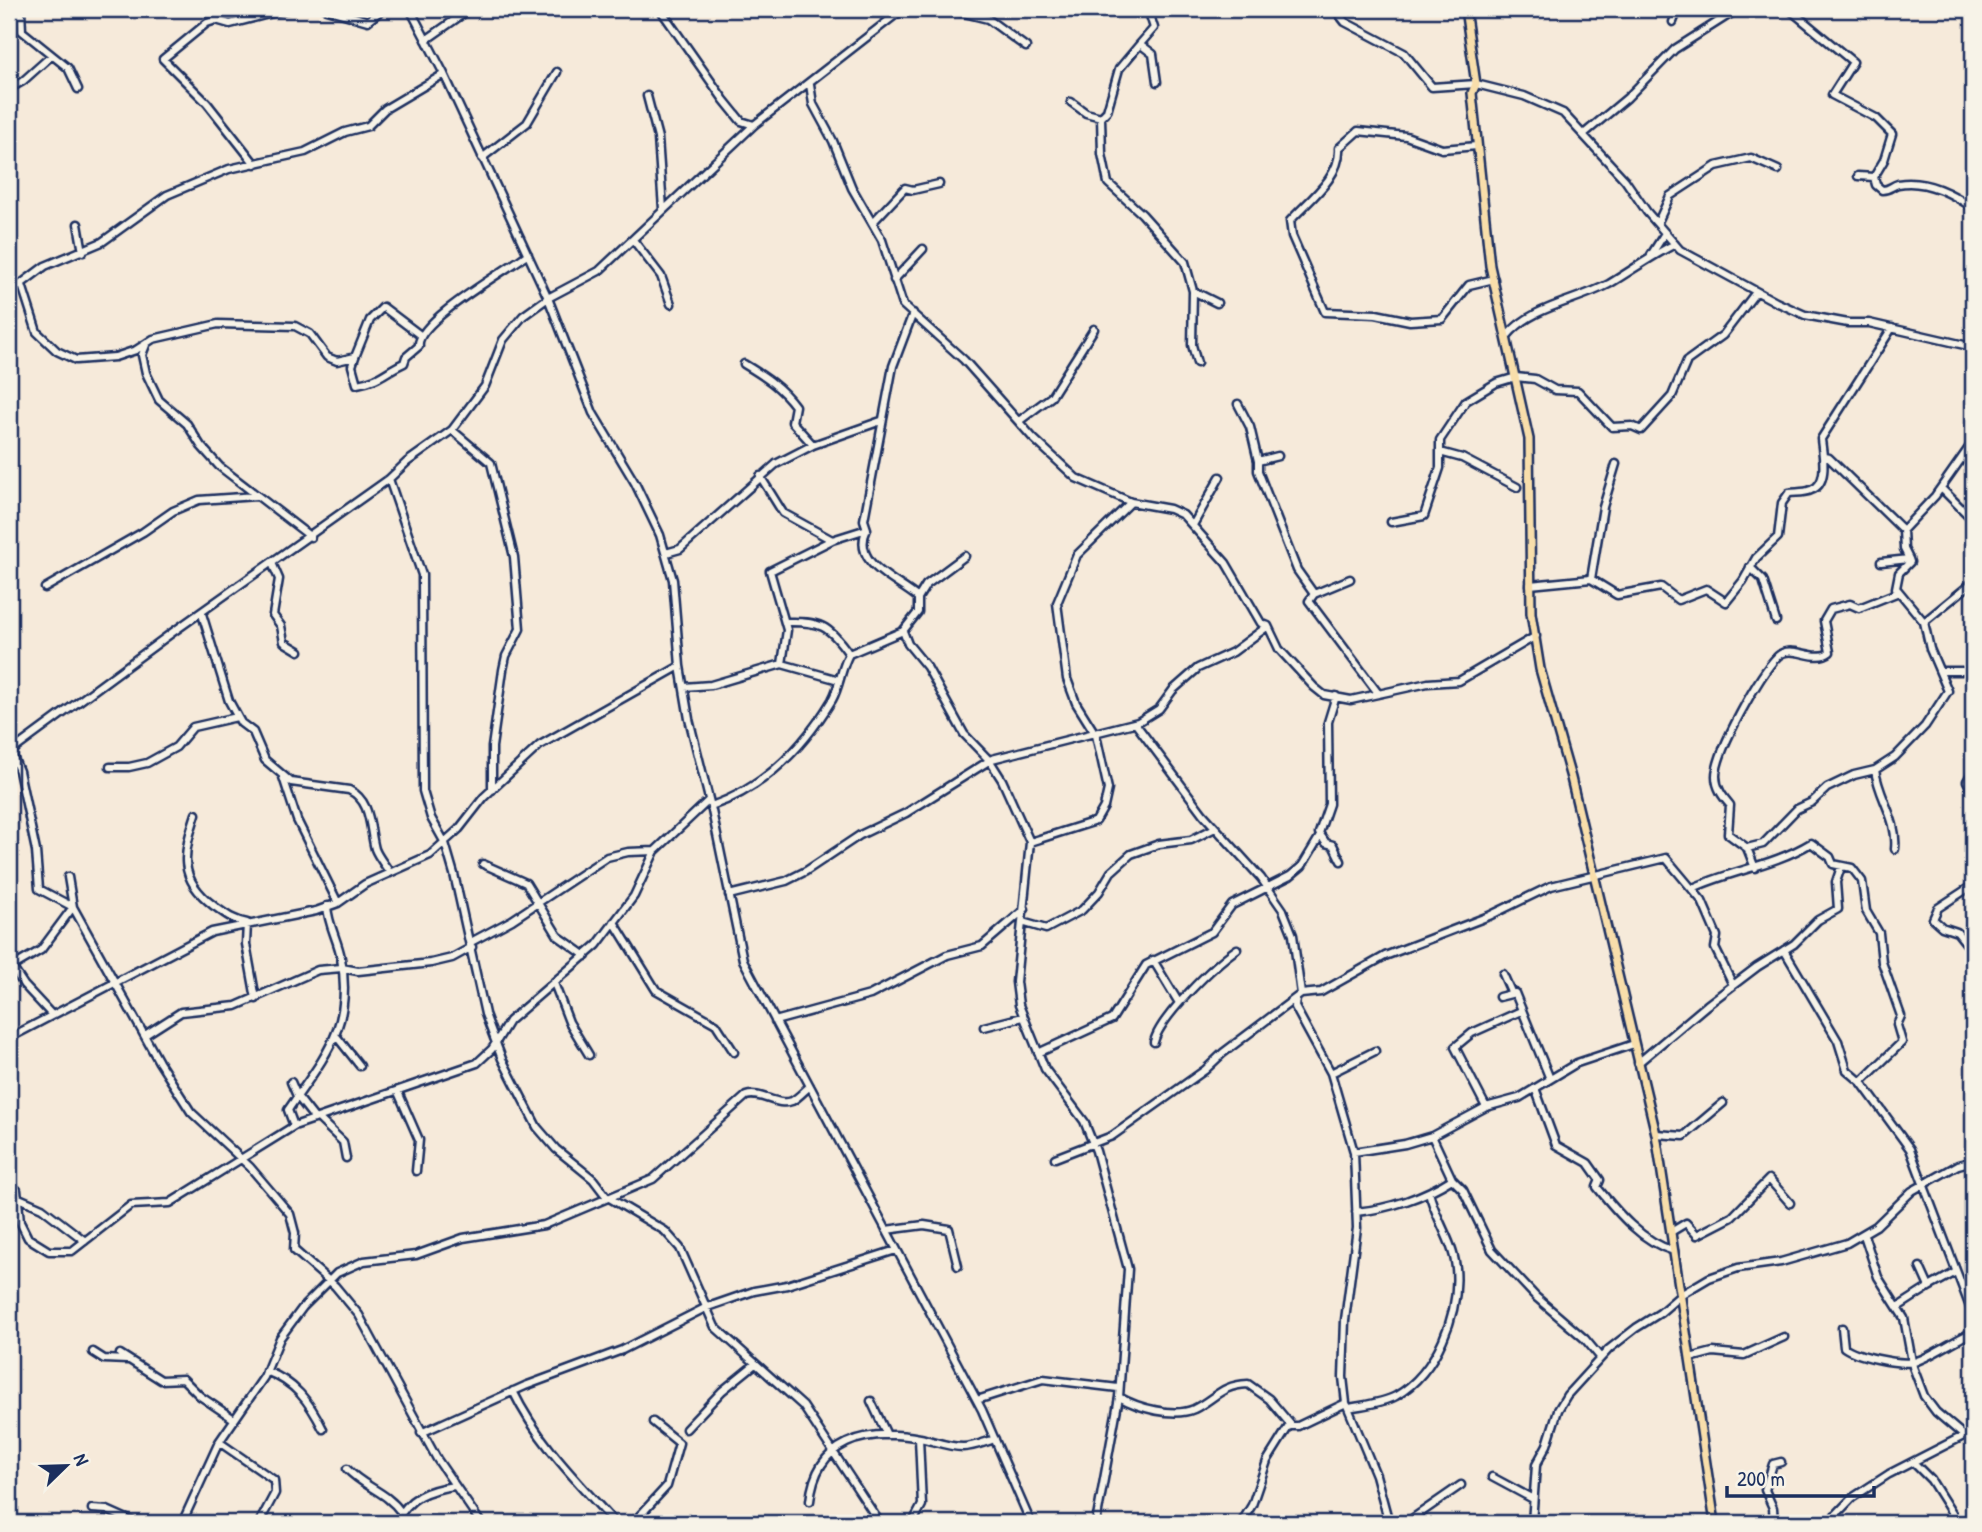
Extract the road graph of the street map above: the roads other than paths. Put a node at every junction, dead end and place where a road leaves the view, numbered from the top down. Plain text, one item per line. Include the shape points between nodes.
1 (21, 9) edge
2 (288, 9) edge
3 (326, 9) edge
4 (383, 9) edge
5 (410, 9) edge
6 (470, 9) edge
7 (660, 9) edge
8 (903, 9) edge
9 (948, 9) edge
10 (1148, 9) edge
11 (1340, 9) edge
12 (1465, 9) edge
13 (1678, 9) edge
14 (1738, 9) edge
15 (1789, 9) edge
16 (1673, 22) dead end
17 (426, 40) junction
18 (1140, 44) junction
19 (1026, 47) dead end
20 (51, 55) junction
21 (557, 72) dead end
22 (444, 74) junction
23 (1157, 82) dead end
24 (1476, 83) junction
25 (810, 84) junction
26 (9, 89) edge
27 (78, 89) dead end
28 (647, 96) dead end
29 (1071, 102) dead end
30 (1101, 117) junction
31 (754, 125) junction
32 (1585, 133) junction
33 (1477, 146) junction
34 (482, 158) junction
35 (255, 164) junction
36 (1778, 170) dead end
37 (1858, 176) dead end
38 (1874, 177) junction
39 (939, 184) dead end
40 (1973, 208) edge
41 (663, 209) junction
42 (874, 221) junction
43 (1658, 222) junction
44 (78, 224) dead end
45 (1665, 233) junction
46 (634, 241) junction
47 (1675, 244) junction
48 (923, 249) dead end
49 (83, 252) junction
50 (528, 254) junction
51 (1650, 256) junction
52 (1494, 279) junction
53 (894, 280) junction
54 (22, 285) junction
55 (1193, 291) junction
56 (1756, 292) junction
57 (9, 293) edge
58 (548, 298) junction
59 (1217, 303) dead end
60 (671, 304) dead end
61 (913, 313) junction
62 (1892, 328) junction
63 (1094, 329) dead end
64 (1507, 336) junction
65 (418, 337) junction
66 (1973, 347) edge
67 (142, 348) junction
68 (355, 357) junction
69 (1197, 363) dead end
70 (744, 364) dead end
71 (1516, 377) junction
72 (1238, 404) dead end
73 (881, 421) junction
74 (1019, 421) junction
75 (452, 430) junction
76 (1973, 442) edge
77 (813, 444) junction
78 (1440, 452) junction
79 (1278, 456) dead end
80 (1824, 457) junction
81 (1258, 461) junction
82 (1616, 464) dead end
83 (760, 477) junction
84 (1220, 477) dead end
85 (390, 479) junction
86 (1517, 487) dead end
87 (1941, 488) junction
88 (256, 496) junction
89 (1131, 502) junction
90 (1973, 520) edge
91 (1391, 522) dead end
92 (1193, 525) junction
93 (867, 529) junction
94 (1903, 530) junction
95 (311, 537) junction
96 (832, 540) junction
97 (666, 553) junction
98 (965, 556) dead end
99 (1909, 559) junction
100 (1881, 562) dead end
101 (272, 563) junction
102 (1750, 567) junction
103 (1350, 579) dead end
104 (1591, 579) junction
105 (1973, 582) edge
106 (1530, 585) junction
107 (45, 588) dead end
108 (1899, 592) junction
109 (1314, 594) junction
110 (918, 598) junction
111 (202, 614) junction
112 (1776, 621) dead end
113 (785, 622) junction
114 (1924, 622) junction
115 (1268, 626) junction
116 (903, 631) junction
117 (1536, 636) junction
118 (299, 651) dead end
119 (849, 654) junction
120 (782, 664) junction
121 (680, 666) junction
122 (1940, 671) junction
123 (1962, 671) dead end
124 (839, 680) junction
125 (684, 687) junction
126 (1378, 693) junction
127 (1336, 696) junction
128 (237, 717) junction
129 (1134, 726) junction
130 (1096, 735) junction
131 (10, 752) edge
132 (990, 761) junction
133 (110, 767) dead end
134 (1875, 770) junction
135 (1973, 771) edge
136 (288, 784) junction
137 (492, 791) junction
138 (1973, 793) edge
139 (710, 803) junction
140 (196, 814) dead end
141 (1215, 828) junction
142 (1320, 836) junction
143 (1030, 842) junction
144 (445, 843) junction
145 (1747, 848) junction
146 (1895, 849) dead end
147 (655, 851) junction
148 (1341, 861) dead end
149 (483, 864) dead end
150 (1841, 867) junction
151 (1755, 868) junction
152 (390, 873) junction
153 (1593, 873) junction
154 (68, 877) dead end
155 (1266, 885) junction
156 (1973, 885) edge
157 (1693, 888) junction
158 (729, 895) junction
159 (536, 902) junction
160 (338, 903) junction
161 (327, 906) junction
162 (73, 907) junction
163 (1025, 909) junction
164 (614, 922) junction
165 (1024, 922) junction
166 (247, 923) junction
167 (1012, 923) junction
168 (471, 944) junction
169 (1237, 949) dead end
170 (1784, 950) junction
171 (1973, 952) edge
172 (586, 956) junction
173 (1153, 960) junction
174 (342, 968) junction
175 (1503, 974) dead end
176 (115, 983) junction
177 (554, 983) junction
178 (1733, 985) junction
179 (1511, 992) junction
180 (1299, 996) junction
181 (1499, 997) dead end
182 (256, 999) junction
183 (1180, 1003) junction
184 (1287, 1004) junction
185 (1295, 1007) junction
186 (1521, 1011) junction
187 (52, 1015) junction
188 (1023, 1017) junction
189 (775, 1021) junction
190 (984, 1027) dead end
191 (145, 1035) junction
192 (337, 1037) junction
193 (9, 1038) edge
194 (496, 1041) junction
195 (1154, 1042) dead end
196 (1634, 1044) junction
197 (1375, 1051) dead end
198 (734, 1052) dead end
199 (1038, 1053) junction
200 (589, 1055) dead end
201 (1638, 1063) junction
202 (360, 1066) dead end
203 (1331, 1073) junction
204 (1550, 1079) junction
205 (291, 1082) dead end
206 (1861, 1082) junction
207 (810, 1086) junction
208 (1535, 1088) junction
209 (398, 1092) junction
210 (298, 1096) junction
211 (1723, 1103) dead end
212 (1486, 1107) junction
213 (317, 1118) junction
214 (293, 1126) junction
215 (1656, 1134) junction
216 (1432, 1136) junction
217 (1093, 1145) junction
218 (1353, 1152) junction
219 (240, 1158) junction
220 (346, 1158) dead end
221 (1055, 1158) dead end
222 (1973, 1161) edge
223 (416, 1171) dead end
224 (1451, 1179) junction
225 (9, 1185) edge
226 (1923, 1185) junction
227 (1429, 1192) junction
228 (606, 1196) junction
229 (19, 1198) junction
230 (1790, 1203) dead end
231 (1356, 1212) junction
232 (886, 1230) junction
233 (1671, 1232) junction
234 (1864, 1235) junction
235 (85, 1241) junction
236 (896, 1250) junction
237 (1674, 1251) junction
238 (958, 1266) dead end
239 (1920, 1267) dead end
240 (1956, 1272) junction
241 (330, 1281) junction
242 (1929, 1287) junction
243 (1682, 1294) junction
244 (1898, 1307) junction
245 (705, 1308) junction
246 (1973, 1315) edge
247 (1842, 1328) dead end
248 (1973, 1332) edge
249 (1784, 1336) dead end
250 (93, 1352) dead end
251 (120, 1354) dead end
252 (1600, 1357) junction
253 (1690, 1358) junction
254 (129, 1360) junction
255 (1913, 1362) junction
256 (754, 1365) junction
257 (266, 1371) junction
258 (1118, 1388) junction
259 (513, 1391) junction
260 (1119, 1397) junction
261 (976, 1400) junction
262 (871, 1401) dead end
263 (1347, 1406) junction
264 (234, 1419) junction
265 (653, 1422) dead end
266 (1291, 1425) junction
267 (323, 1429) dead end
268 (686, 1429) dead end
269 (1973, 1431) edge
270 (421, 1433) junction
271 (887, 1435) junction
272 (1963, 1435) junction
273 (919, 1438) junction
274 (995, 1439) junction
275 (219, 1442) junction
276 (832, 1452) junction
277 (1781, 1462) dead end
278 (1914, 1463) junction
279 (347, 1469) dead end
280 (447, 1475) junction
281 (1492, 1477) dead end
282 (1461, 1485) dead end
283 (454, 1486) junction
284 (436, 1489) junction
285 (1533, 1499) junction
286 (810, 1502) dead end
287 (92, 1510) dead end
288 (401, 1512) junction
289 (1835, 1516) junction
290 (136, 1523) edge
291 (182, 1523) edge
292 (259, 1523) edge
293 (396, 1523) edge
294 (481, 1523) edge
295 (615, 1523) edge
296 (633, 1523) edge
297 (880, 1523) edge
298 (915, 1523) edge
299 (1031, 1523) edge
300 (1096, 1523) edge
301 (1241, 1523) edge
302 (1389, 1523) edge
303 (1405, 1523) edge
304 (1532, 1523) edge
305 (1715, 1523) edge
306 (1774, 1523) edge
307 (1828, 1523) edge
308 (1843, 1523) edge
309 (1958, 1523) edge

1 - 20 street via 22,31
2 - 35 street via 230,24 207,23 163,59 207,103
3 - 4 street via 368,21
5 - 17 street
6 - 17 street
7 - 31 street via 741,121
8 - 25 street
9 - 19 street via 988,19
10 - 18 street via 1154,28
11 - 24 street via 1345,22 1404,53 1432,87
12 - 24 main road
13 - 16 street
14 - 32 street via 1675,49
15 - 38 street via 1853,62 1832,95 1876,118 1892,134
17 - 22 street
18 - 23 street via 1153,54
18 - 30 street via 1119,69 1107,111
20 - 26 street
20 - 27 street via 68,68
21 - 34 street via 527,122
22 - 34 street
22 - 35 street via 385,109 368,126 305,152
24 - 32 street via 1551,106
24 - 33 main road via 1472,93
25 - 31 street
25 - 42 street via 813,103 852,188
28 - 41 street via 659,138
29 - 30 street
30 - 55 street via 1108,183 1185,262
31 - 41 street
32 - 43 street
33 - 52 main road
33 - 52 street via 1442,149 1395,134 1358,131 1339,148 1337,167 1290,221 1325,312 1442,320 1469,285
34 - 50 street
35 - 49 street via 229,169 167,195
36 - 43 street via 1752,158 1716,166 1670,196
37 - 38 street
38 - 40 street via 1882,190 1896,184 1918,184 1941,189
39 - 42 street via 905,188
41 - 46 street
42 - 53 street
43 - 45 street
44 - 49 street
45 - 47 street
45 - 51 street
46 - 58 street via 598,271
46 - 60 street via 661,276
47 - 51 street
47 - 56 street
48 - 53 street
49 - 54 street via 45,266
50 - 58 street
50 - 65 street via 436,316
51 - 64 street via 1590,293 1539,311
52 - 64 main road
53 - 61 street via 903,305
54 - 57 street
54 - 67 street via 37,332 57,351 87,360
55 - 59 street
55 - 69 street via 1192,345
56 - 62 street via 1805,315
56 - 71 street via 1723,335 1687,361 1672,396 1641,430 1612,427 1578,391 1555,390 1535,379
58 - 75 street via 513,325 485,386
58 - 97 street via 593,413 649,509
61 - 73 street via 893,366
61 - 74 street
62 - 66 street
62 - 80 street via 1821,439
63 - 74 street via 1051,397
64 - 71 main road
65 - 68 street via 383,307 370,320
65 - 68 street via 419,345 404,363 379,380 358,383 352,366
67 - 68 street via 218,324 285,325 310,334 330,359
67 - 88 street via 148,383 159,400 187,424 208,456
70 - 77 street via 789,398 795,406 792,422
71 - 78 street via 1466,401 1440,440
71 - 106 main road via 1531,464
72 - 81 street
73 - 77 street
73 - 93 street via 866,498
74 - 89 street via 1076,478
75 - 85 street
75 - 137 street via 491,463 514,557 520,629 503,670 492,747
76 - 87 street
77 - 83 street
78 - 86 street via 1462,458
78 - 91 street via 1436,486 1424,516
79 - 81 street
80 - 94 street via 1854,479
80 - 102 street via 1819,485 1813,490 1789,492 1779,537
81 - 109 street via 1297,570
82 - 104 street via 1602,507
83 - 96 street via 783,513
83 - 97 street via 680,549
84 - 92 street
85 - 95 street
85 - 144 street via 422,575 423,791
87 - 90 street
87 - 94 street
88 - 95 street
88 - 107 street via 199,500 173,511
89 - 92 street via 1170,509
89 - 130 street via 1077,555 1057,603 1066,679
92 - 115 street via 1226,563 1261,623
93 - 96 street
93 - 110 street via 865,550 873,564
94 - 99 street
95 - 101 street
96 - 113 street via 769,571
97 - 121 street via 673,580
98 - 110 street via 926,585
99 - 100 street
99 - 108 street via 1897,577
101 - 111 street
101 - 118 street via 278,579 273,615 284,642
102 - 104 street via 1726,602 1706,589 1678,600 1661,587 1617,595
102 - 112 street via 1763,580
103 - 109 street
104 - 106 street
105 - 114 street
106 - 117 main road
108 - 114 street
108 - 145 street via 1859,608 1850,604 1830,609 1824,621 1830,652 1822,657 1787,652 1778,656 1749,695 1716,775 1730,805 1728,834
109 - 126 street via 1309,601 1313,608
110 - 116 street via 918,612
111 - 128 street
111 - 131 street
113 - 119 street via 816,622 835,634
113 - 120 street via 788,635 783,641
114 - 122 street
115 - 127 street via 1279,649 1314,687 1324,695
115 - 129 street via 1233,652 1198,668 1159,709
116 - 119 street
116 - 132 street via 964,734
117 - 126 street via 1459,681
117 - 153 main road via 1540,669
119 - 124 street
120 - 124 street
120 - 125 street via 711,685
121 - 125 street
121 - 137 street via 540,746
122 - 123 street
122 - 134 street via 1948,691 1940,707 1909,745
124 - 139 street via 833,698 785,762 758,785
125 - 139 street
126 - 127 street via 1351,700
127 - 142 street via 1328,722 1329,804
128 - 133 street via 193,727 176,747 147,763
128 - 136 street via 253,732 264,760
129 - 130 street
129 - 141 street
130 - 132 street via 1020,750
130 - 143 street via 1108,789 1096,821
131 - 162 street via 19,771 36,851 38,889
132 - 143 street
132 - 158 street via 806,871 786,881
134 - 145 street via 1827,788 1797,809 1763,844
134 - 146 street via 1896,826
135 - 138 street via 1967,781
136 - 152 street via 358,794 365,804 375,850
136 - 160 street via 307,843
137 - 144 street
139 - 147 street
139 - 158 street
140 - 166 street via 185,862 193,887 230,919
141 - 155 street
141 - 165 street via 1191,840 1160,844 1130,855 1082,909 1046,929
142 - 148 street via 1333,845
142 - 155 street via 1302,866
143 - 163 street
144 - 152 street
144 - 168 street
145 - 151 street
147 - 159 street via 617,853
147 - 164 street via 634,896
149 - 159 street via 526,883
150 - 151 street via 1811,843
150 - 170 street via 1836,882 1838,909 1807,928
150 - 206 street via 1852,868 1862,881 1866,911 1879,933 1882,962 1901,1016 1897,1025 1902,1042
151 - 157 street via 1724,873
152 - 160 street
153 - 157 street via 1665,858
153 - 180 street via 1385,956 1321,992
153 - 196 main road
154 - 162 street
155 - 173 street via 1232,905 1212,932
155 - 180 street via 1289,922
156 - 171 street via 1938,908 1933,919 1957,932
157 - 178 street via 1717,936 1715,948
158 - 189 street via 743,960
159 - 168 street
159 - 172 street via 558,936
160 - 161 street
161 - 166 street via 302,915
161 - 174 street
162 - 176 street
162 - 187 street via 41,950 12,967
163 - 165 street
163 - 167 street
164 - 172 street
164 - 198 street via 656,990 716,1024
165 - 167 street
165 - 188 street via 1016,992
166 - 176 street via 183,945
166 - 182 street
167 - 189 street via 982,946 947,955 870,995
168 - 174 street via 452,958 431,964 358,971
168 - 194 street via 485,1014
169 - 183 street via 1222,958
170 - 178 street
170 - 206 street via 1838,1041 1847,1070
172 - 177 street
173 - 183 street
173 - 199 street via 1112,1019
174 - 182 street via 302,975
174 - 192 street
175 - 179 street
176 - 187 street
176 - 191 street
177 - 194 street via 509,1021
177 - 200 street via 569,1022
178 - 201 street
179 - 181 street
179 - 186 street
180 - 184 street
180 - 185 street
182 - 191 street via 181,1012
183 - 195 street via 1157,1030
184 - 185 street
184 - 217 street via 1171,1096
185 - 203 street
186 - 204 street
186 - 212 street via 1472,1032 1455,1047
187 - 193 street
188 - 190 street
188 - 199 street
189 - 207 street
191 - 219 street via 191,1112
192 - 202 street
192 - 210 street
194 - 209 street via 477,1063
194 - 228 street via 545,1138
196 - 201 main road
196 - 204 street via 1577,1063
197 - 203 street
199 - 217 street via 1049,1076 1084,1121
201 - 215 main road
203 - 218 street
204 - 208 street
205 - 210 street
206 - 226 street via 1900,1133
207 - 228 street via 792,1101 746,1096 653,1179
207 - 232 street
208 - 212 street via 1519,1098
208 - 237 street via 1556,1145 1588,1163 1600,1180 1597,1187 1641,1233
209 - 213 street
209 - 223 street via 419,1140
210 - 213 street
210 - 214 street via 288,1110
211 - 215 street via 1684,1136
212 - 216 street
213 - 214 street
213 - 220 street via 343,1142
214 - 219 street
215 - 233 main road
216 - 218 street
216 - 224 street
217 - 221 street
217 - 258 street via 1128,1269
218 - 231 street
219 - 235 street via 170,1203 131,1205
219 - 241 street via 294,1221 294,1250
222 - 226 street
224 - 227 street
224 - 252 street via 1463,1191 1492,1250
225 - 229 street
226 - 234 street
226 - 240 street
227 - 231 street via 1379,1210
227 - 263 street via 1456,1266 1444,1339 1433,1358 1396,1396
228 - 241 street via 544,1225 463,1238 394,1259 364,1261
228 - 245 street via 665,1231 680,1248
229 - 235 street via 43,1208
229 - 235 street via 20,1222 35,1245 62,1253
230 - 233 street via 1769,1180 1732,1217 1697,1235 1686,1223
231 - 263 street via 1345,1320
232 - 236 street
232 - 238 street via 949,1229
233 - 237 main road
234 - 243 street via 1781,1262 1718,1274
234 - 244 street via 1878,1277
236 - 245 street
236 - 261 street
237 - 243 main road
239 - 242 street
240 - 242 street
240 - 246 street
241 - 257 street via 289,1323
241 - 270 street via 362,1321
242 - 244 street
243 - 252 street
243 - 253 main road
244 - 255 street
245 - 256 street via 720,1333
245 - 259 street via 622,1350
247 - 255 street via 1844,1347 1850,1352
248 - 255 street
249 - 253 street via 1744,1355 1713,1352
250 - 254 street via 104,1359
251 - 254 street
252 - 285 street via 1558,1410 1536,1465
253 - 305 main road
254 - 264 street via 161,1380 183,1379
255 - 272 street via 1924,1396
256 - 268 street
256 - 276 street via 803,1406
257 - 264 street
257 - 267 street via 291,1383
258 - 260 street
258 - 261 street via 1043,1379
259 - 270 street
259 - 295 street via 551,1454
260 - 266 street via 1156,1409 1185,1412 1227,1386 1248,1384 1269,1399
260 - 300 street
261 - 274 street
262 - 271 street
263 - 266 street
263 - 302 street via 1376,1475
264 - 275 street
265 - 296 street via 679,1443 673,1474
266 - 301 street via 1267,1461
269 - 272 street
270 - 280 street
271 - 273 street
271 - 276 street via 853,1439
272 - 278 street
273 - 274 street via 964,1447
273 - 298 street via 922,1504
274 - 299 street
275 - 291 street
275 - 292 street via 274,1480 275,1493
276 - 286 street via 812,1482
276 - 297 street
277 - 306 street via 1773,1464 1765,1490
278 - 289 street via 1852,1498
278 - 309 street via 1931,1480
279 - 288 street via 361,1483 391,1498
280 - 283 street
280 - 284 street
281 - 285 street
282 - 303 street
283 - 284 street
283 - 294 street
284 - 288 street via 406,1504
285 - 304 street
287 - 290 street via 107,1510
288 - 293 street
289 - 307 street
289 - 308 street

